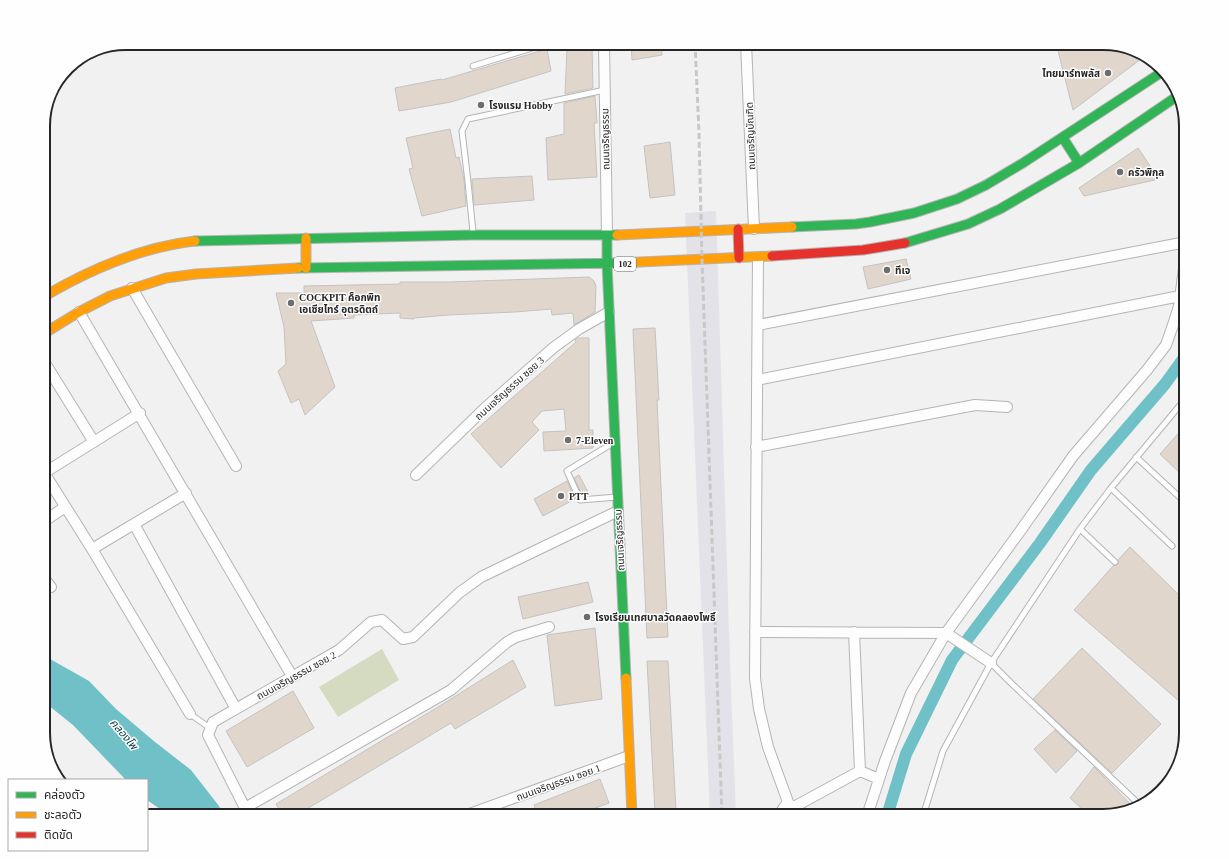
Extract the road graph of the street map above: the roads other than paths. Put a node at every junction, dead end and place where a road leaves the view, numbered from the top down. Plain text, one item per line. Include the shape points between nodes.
1 (525, 50) edge
2 (604, 50) edge
3 (746, 50) edge
4 (473, 66) dead end
5 (1158, 74) edge
6 (605, 90) junction
7 (1174, 99) edge
8 (1063, 138) junction
9 (1079, 163) junction
10 (738, 229) junction
11 (754, 229) junction
12 (473, 235) junction
13 (607, 235) junction
14 (306, 238) junction
15 (1179, 243) edge
16 (758, 257) junction
17 (739, 258) junction
18 (607, 264) junction
19 (306, 268) junction
20 (132, 288) junction
21 (50, 293) edge
22 (1179, 296) edge
23 (1179, 306) edge
24 (80, 312) junction
25 (609, 312) junction
26 (758, 325) junction
27 (50, 330) edge
28 (50, 371) edge
29 (757, 380) junction
30 (1179, 406) edge
31 (1007, 407) dead end
32 (140, 413) junction
33 (94, 442) junction
34 (615, 442) junction
35 (756, 448) junction
36 (1136, 457) junction
37 (236, 466) dead end
38 (50, 468) edge
39 (416, 474) dead end
40 (50, 482) edge
41 (1111, 488) junction
42 (186, 493) junction
43 (618, 497) junction
44 (1179, 497) edge
45 (65, 507) junction
46 (618, 512) junction
47 (50, 517) edge
48 (134, 524) junction
49 (1080, 529) junction
50 (1172, 546) dead end
51 (92, 549) junction
52 (1115, 562) dead end
53 (549, 627) dead end
54 (755, 632) junction
55 (854, 632) junction
56 (946, 633) junction
57 (991, 663) junction
58 (292, 676) junction
59 (236, 709) junction
60 (190, 714) joint
61 (210, 728) junction
62 (629, 756) junction
63 (860, 771) junction
64 (879, 779) junction
65 (1136, 801) edge
66 (483, 809) edge
67 (632, 809) edge
68 (792, 809) edge
69 (869, 809) edge
70 (925, 809) edge

1 - 4 lane
2 - 6 street, ถนนเจริญธรรม
3 - 11 street, ถนนเจริญบัณฑิต
5 - 8 main road
6 - 12 lane via 468,119 462,131
6 - 13 street, ถนนเจริญธรรม
7 - 9 main road, 102
8 - 9 main road
8 - 11 main road via 969,194 933,207 856,224
9 - 16 main road, 102 via 1000,209 941,233 902,244 863,250
10 - 11 main road
10 - 13 main road
10 - 17 main road
12 - 13 main road
12 - 14 main road
13 - 18 main road, ถนนเจริญธรรม
14 - 19 main road
14 - 21 main road via 208,240 176,244 138,253 96,269
15 - 26 street
16 - 17 main road, 102
16 - 26 street
17 - 18 main road, 102
18 - 19 main road, 102
18 - 25 main road, ถนนเจริญธรรม
19 - 20 main road, 102 via 196,274 166,278
20 - 24 main road, 102
20 - 37 street
22 - 29 street
23 - 56 street via 1166,344 1073,456
24 - 27 main road, 102
24 - 32 street
25 - 34 main road, ถนนเจริญธรรม
25 - 39 street, ถนนเจริญธรรม ซอย 3 via 578,329 553,348
26 - 29 street
28 - 33 street
29 - 35 street
30 - 36 lane
31 - 35 street via 975,405
32 - 33 street
32 - 42 street
33 - 38 street
34 - 43 main road, ถนนเจริญธรรม
34 - 43 lane via 567,471 580,500
35 - 54 street
36 - 41 lane
36 - 44 lane
40 - 45 street
41 - 49 lane
41 - 50 lane
42 - 48 street
42 - 58 street
43 - 46 main road, ถนนเจริญธรรม
45 - 47 street
45 - 51 street
46 - 58 street, ถนนเจริญธรรม ซอย 2 via 481,577 459,593 413,637 403,638 382,620 371,622 339,650
46 - 62 main road, ถนนเจริญธรรม
48 - 51 street
48 - 59 street
49 - 52 lane
49 - 57 lane
51 - 60 street
53 - 61 street via 507,642 451,690 245,808 208,735
54 - 55 street
54 - 68 street via 755,678 759,708 768,747
55 - 56 street
55 - 63 street
56 - 57 street
56 - 64 street via 911,693
57 - 65 lane
57 - 70 lane via 943,751
58 - 59 street, ถนนเจริญธรรม ซอย 2
59 - 61 street, ถนนเจริญธรรม ซอย 2 via 213,722
60 - 61 lane
62 - 66 street, ถนนเจริญธรรม ซอย 1
62 - 67 main road, ถนนเจริญธรรม
63 - 64 street
63 - 68 street
64 - 69 street

